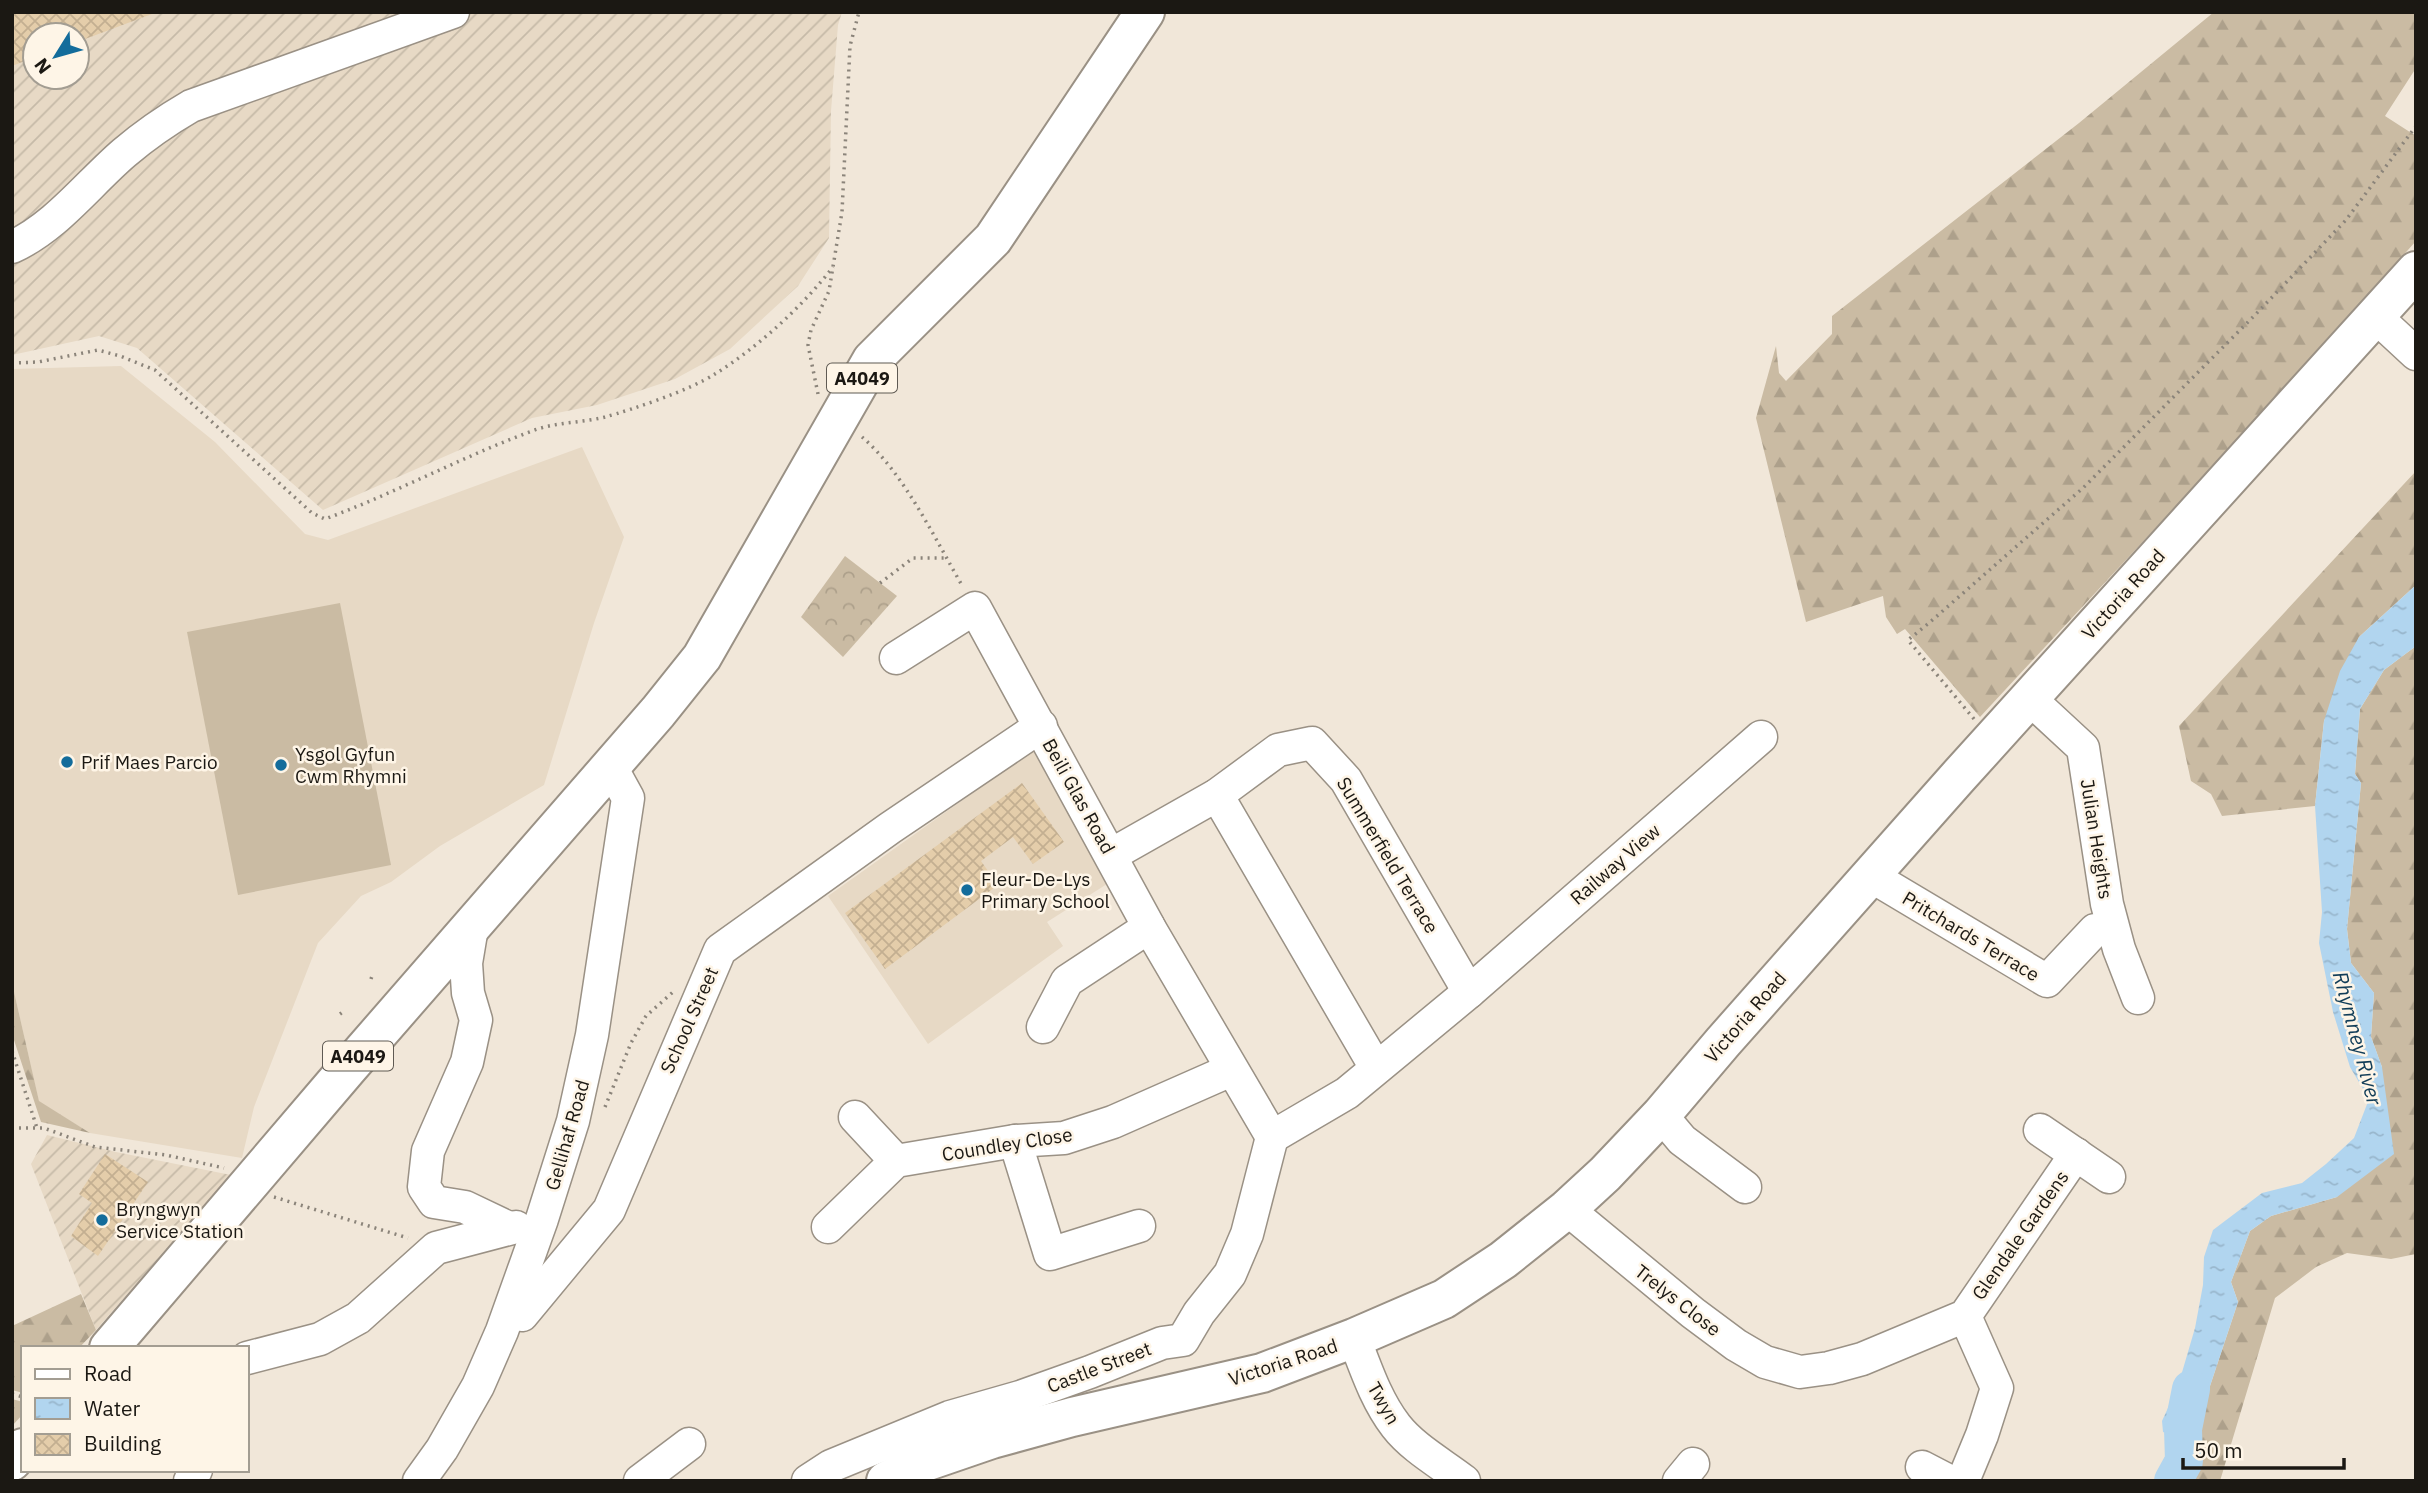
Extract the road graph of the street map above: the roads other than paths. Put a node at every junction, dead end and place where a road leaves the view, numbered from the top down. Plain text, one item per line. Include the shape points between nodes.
1 (453, 12) edge
2 (1145, 12) edge
3 (12, 247) edge
4 (2416, 271) edge
5 (2375, 316) junction
6 (2416, 354) edge
7 (897, 658) dead end
8 (2029, 698) junction
9 (1041, 726) junction
10 (1761, 737) dead end
11 (611, 767) junction
12 (1217, 795) junction
13 (1111, 855) junction
14 (1871, 876) junction
15 (1149, 927) junction
16 (472, 928) junction
17 (2095, 930) dead end
18 (1469, 992) junction
19 (2138, 998) dead end
20 (1043, 1027) dead end
21 (1376, 1068) junction
22 (1231, 1069) junction
23 (1661, 1115) junction
24 (855, 1117) dead end
25 (2040, 1130) dead end
26 (1272, 1138) junction
27 (1015, 1141) junction
28 (2076, 1154) junction
29 (897, 1161) junction
30 (2109, 1177) dead end
31 (1745, 1187) dead end
32 (1567, 1209) junction
33 (542, 1219) junction
34 (1139, 1226) dead end
35 (828, 1227) dead end
36 (509, 1228) junction
37 (522, 1315) dead end
38 (1965, 1316) junction
39 (1354, 1338) junction
40 (1183, 1340) junction
41 (111, 1346) edge
42 (1142, 1352) junction
43 (248, 1358) edge
44 (1800, 1372) joint
45 (1189, 1390) junction
46 (1086, 1414) junction
47 (689, 1444) dead end
48 (419, 1481) edge
49 (640, 1481) edge
50 (808, 1481) edge
51 (886, 1481) edge
52 (1464, 1481) edge
53 (1963, 1481) edge

1 - 3 street via 191,106 163,122 60,214
2 - 11 main road, A4049 via 993,239 872,360 702,657
4 - 5 main road, Victoria Road
5 - 6 street
5 - 8 main road, Victoria Road
7 - 9 street, Beili Glas Road via 975,608
8 - 14 main road, Victoria Road
8 - 19 street, Julian Heights via 2082,748 2107,904
9 - 13 street, Beili Glas Road
9 - 37 street, School Street via 720,950 608,1210
10 - 18 street, Railway View
11 - 16 main road, A4049
11 - 33 street, Gellihaf Road via 628,798 592,1035 573,1121
12 - 13 street, Summerfield Terrace
12 - 18 street, Summerfield Terrace via 1278,750 1312,743 1346,780
12 - 21 street
13 - 15 street, Beili Glas Road
14 - 17 street, Pritchards Terrace via 2047,981
14 - 23 main road, Victoria Road
15 - 20 street via 1067,981
15 - 22 street, Beili Glas Road
16 - 36 street via 466,963 476,1020 467,1062 428,1152 424,1187 433,1202 465,1207
16 - 41 main road, A4049
18 - 21 street, Railway View
21 - 26 street, Railway View via 1347,1093
22 - 26 street, Beili Glas Road
22 - 27 street, Coundley Close via 1113,1122 1064,1138
23 - 31 street via 1682,1140
23 - 32 main road, Victoria Road
24 - 29 street
25 - 28 street
26 - 40 street via 1247,1234 1230,1275
27 - 29 street, Coundley Close
27 - 34 street via 1050,1254
28 - 30 street
28 - 38 street, Glendale Gardens
29 - 35 street
32 - 39 main road, Victoria Road via 1503,1260 1444,1298
32 - 44 street, Trelys Close via 1736,1345 1765,1362
33 - 36 street
33 - 48 street, Gellihaf Road via 478,1386
36 - 43 street via 436,1248 358,1318 320,1339
38 - 44 street, Glendale Gardens via 1862,1359
38 - 53 street, Glendale Gardens via 1997,1388
39 - 45 main road, Victoria Road via 1262,1373
39 - 52 street, Twyn via 1374,1389 1397,1427
40 - 42 street, Castle Street
40 - 45 street
42 - 46 street
42 - 50 street, Castle Street via 1020,1397 950,1417 831,1466
45 - 46 main road, Victoria Road
46 - 51 main road, Victoria Road via 992,1439
47 - 49 street

